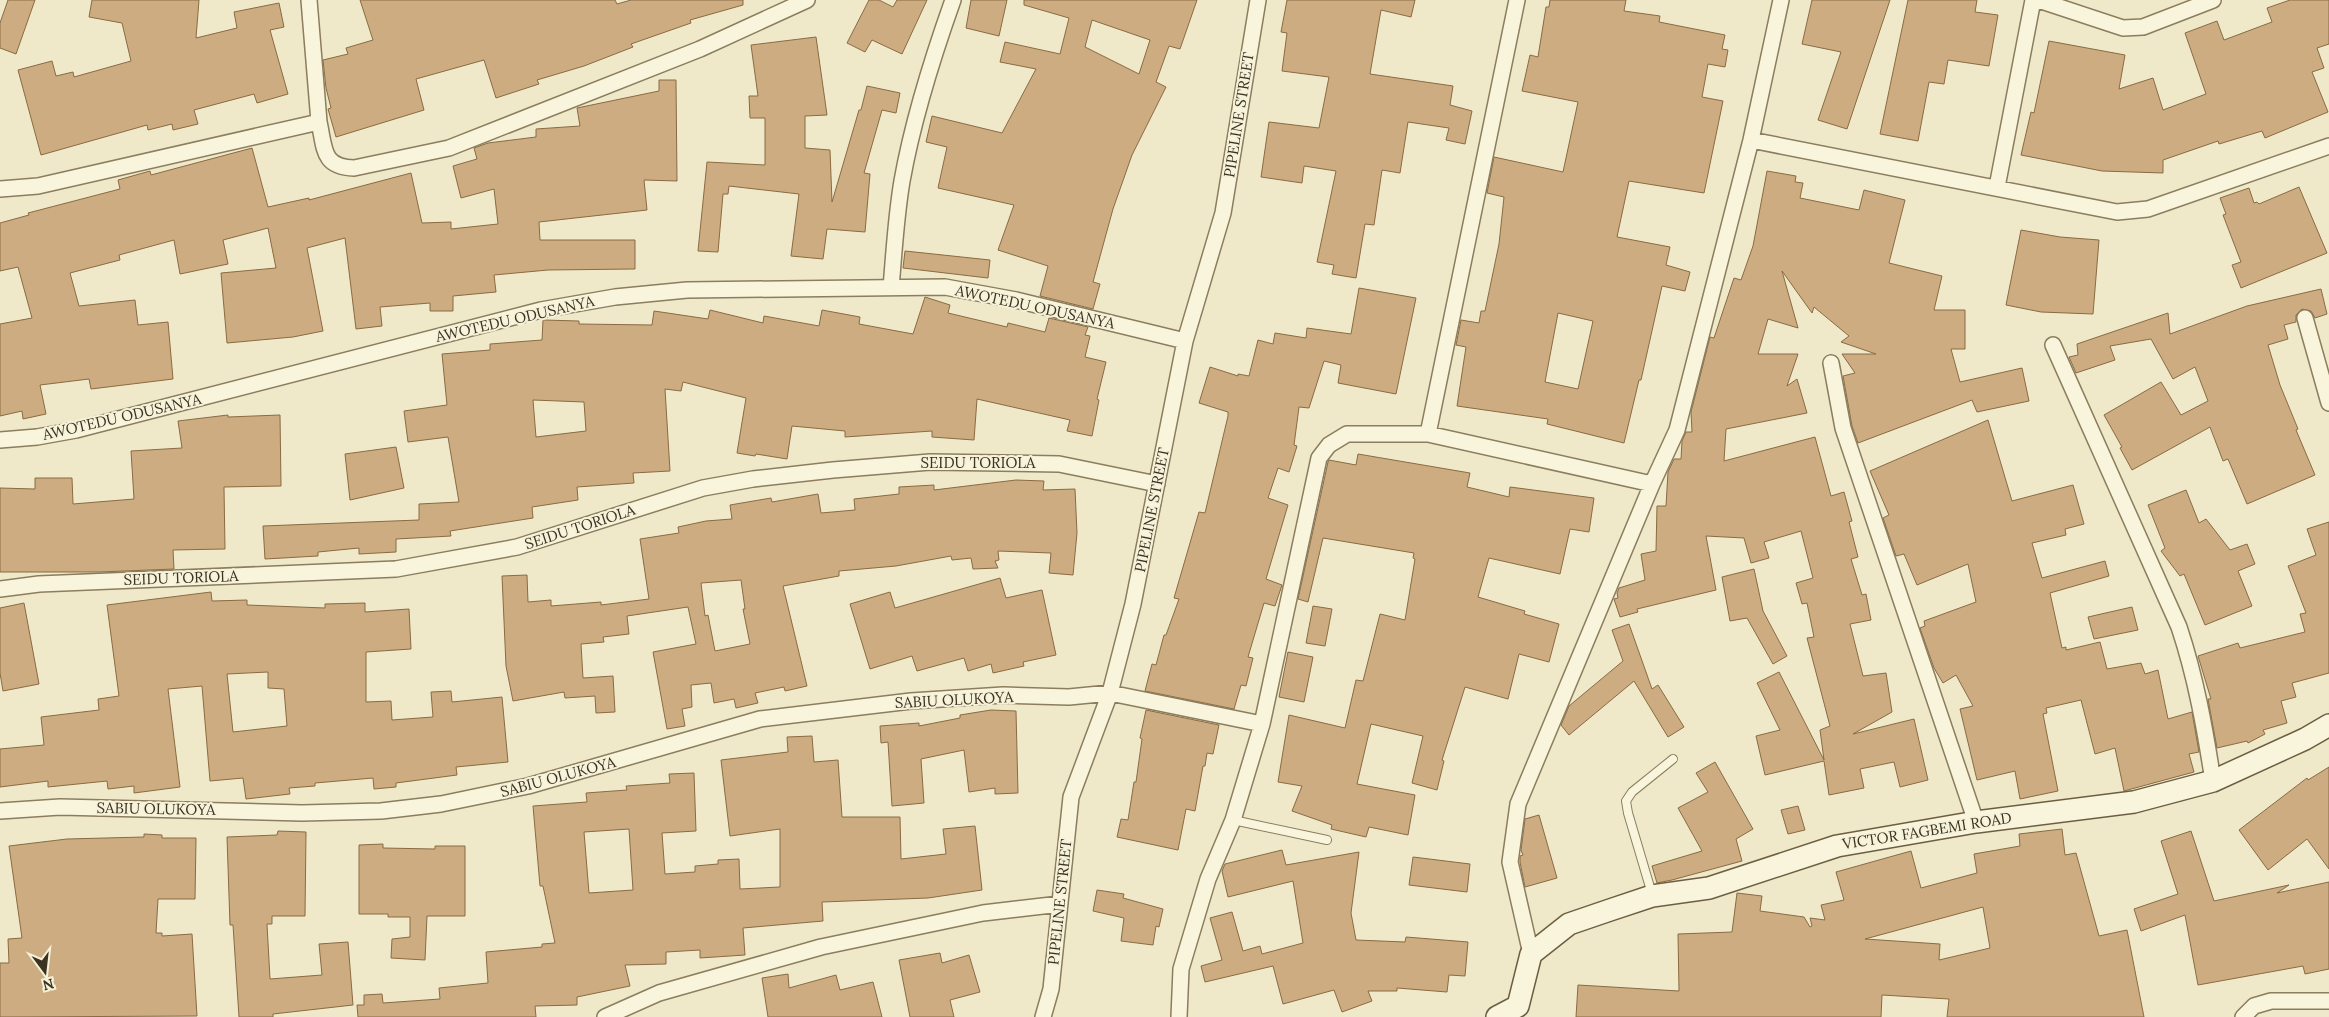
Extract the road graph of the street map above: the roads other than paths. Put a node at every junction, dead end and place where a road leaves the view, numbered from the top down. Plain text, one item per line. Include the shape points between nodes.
1 (308, 0) edge
2 (807, 0) edge
3 (953, 0) edge
4 (1258, 0) edge
5 (1517, 0) edge
6 (1781, 0) edge
7 (2033, 0) edge
8 (2038, 0) edge
9 (2213, 0) edge
10 (319, 122) junction
11 (1750, 140) junction
12 (2329, 146) edge
13 (1997, 187) junction
14 (0, 190) edge
15 (891, 288) junction
16 (2305, 318) dead end
17 (1186, 341) junction
18 (2053, 344) dead end
19 (1831, 363) dead end
20 (2329, 403) edge
21 (1428, 434) junction
22 (0, 440) edge
23 (1157, 484) junction
24 (1652, 484) junction
25 (0, 589) edge
26 (1110, 693) junction
27 (1262, 724) junction
28 (2329, 724) edge
29 (1673, 759) dead end
30 (2213, 782) junction
31 (0, 810) edge
32 (1233, 820) junction
33 (1976, 822) junction
34 (1327, 840) dead end
35 (1652, 896) junction
36 (1060, 904) junction
37 (1531, 954) junction
38 (2329, 1001) edge
39 (1520, 1011) edge
40 (605, 1017) edge
41 (1043, 1017) edge
42 (1179, 1017) edge
43 (1497, 1017) edge
44 (2243, 1017) edge

1 - 10 street
2 - 10 street via 700,49 448,148 354,168 338,167 326,157
3 - 15 street via 933,58 904,174
4 - 17 street, PIPELINE STREET via 1223,213
5 - 21 street
6 - 11 street
7 - 13 street
8 - 9 street via 2123,28 2143,27
10 - 14 street via 38,186
11 - 13 street
11 - 24 street via 1677,430
12 - 13 street via 2148,209 2117,212
15 - 17 street, AWOTEDU ODUSANYA via 945,288 1016,300
15 - 22 street, AWOTEDU ODUSANYA via 687,290 576,303 76,430
16 - 20 street
17 - 23 street, PIPELINE STREET
18 - 30 street via 2179,627 2196,683
19 - 33 street via 1843,428
21 - 24 street
21 - 27 street via 1347,434 1330,445 1319,458
23 - 25 street, SEIDU TORIOLA via 1059,464 930,462 833,470 703,488 518,547 396,569 40,584
23 - 26 street, PIPELINE STREET via 1133,604
24 - 37 street via 1518,804 1510,862
26 - 27 street, SABIU OLUKOYA
26 - 31 street, SABIU OLUKOYA via 911,701 760,719 528,786 441,804 380,811 60,807
26 - 36 street, PIPELINE STREET via 1071,796
27 - 32 street
28 - 30 street, VICTOR FAGBEMI ROAD via 2305,739
29 - 35 lane via 1632,792 1626,801
30 - 33 street, VICTOR FAGBEMI ROAD via 2134,802
32 - 34 lane
32 - 42 street via 1208,879 1181,969
33 - 35 street, VICTOR FAGBEMI ROAD via 1837,846 1709,888
35 - 37 street, VICTOR FAGBEMI ROAD via 1569,924
36 - 40 street via 983,913 821,947 659,993
36 - 41 street, PIPELINE STREET via 1051,989
37 - 39 street
38 - 44 street via 2271,1001 2254,1006
39 - 43 street

